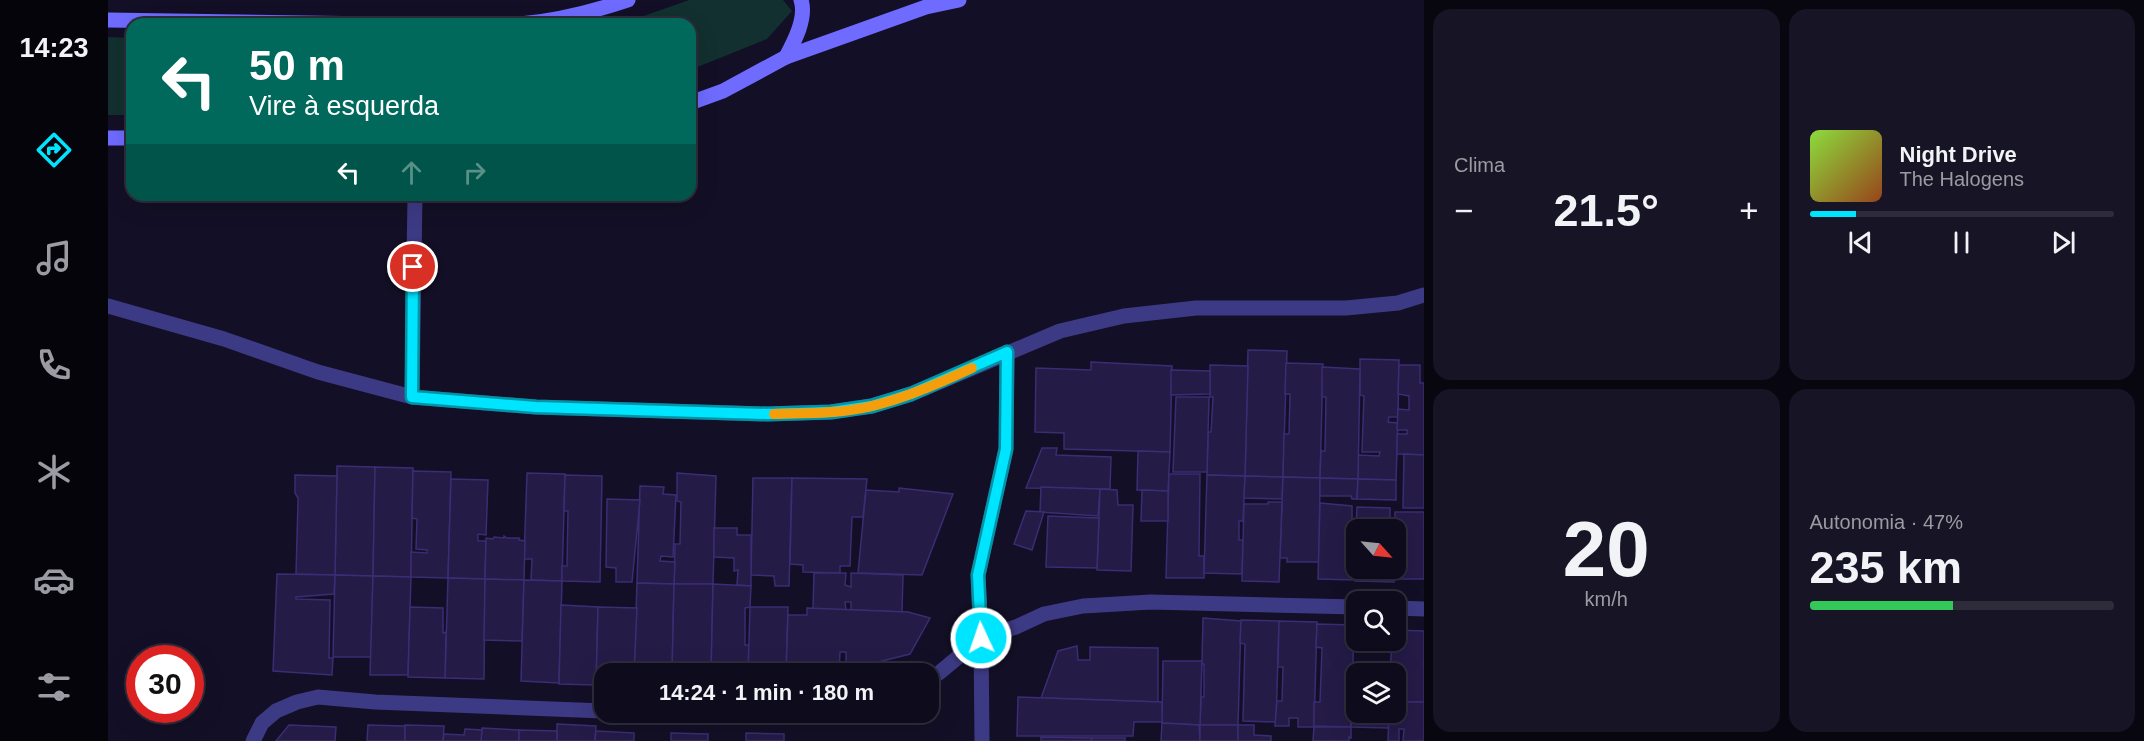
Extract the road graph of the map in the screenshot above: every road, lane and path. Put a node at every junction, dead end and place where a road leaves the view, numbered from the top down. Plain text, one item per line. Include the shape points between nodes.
1 (628, 0) edge
2 (801, 0) edge
3 (959, 0) edge
4 (919, 4) edge
5 (567, 18) edge
6 (108, 20) edge
7 (126, 20) edge
8 (786, 57) junction
9 (696, 101) edge
10 (108, 138) edge
11 (126, 138) edge
12 (415, 201) edge
13 (1424, 295) edge
14 (108, 306) edge
15 (1007, 352) junction
16 (412, 397) junction
17 (1346, 607) edge
18 (1406, 608) edge
19 (1424, 609) edge
20 (981, 638) junction
21 (939, 673) edge
22 (594, 711) edge
23 (253, 741) edge
24 (982, 741) edge

1 - 5 street
2 - 8 street via 800,24
3 - 4 street
4 - 8 street
6 - 7 street
8 - 9 street
10 - 11 street
12 - 16 street
13 - 15 street via 1398,303 1346,308 1196,308 1124,316 1060,330
14 - 16 street via 224,339 318,372
15 - 16 street via 911,394 872,406 831,412 767,414 536,407
15 - 20 street via 1006,449 978,575
17 - 20 street via 1151,602 1083,606 1044,614
18 - 19 street
20 - 21 street
20 - 24 street
22 - 23 street via 318,697 276,711 262,723

